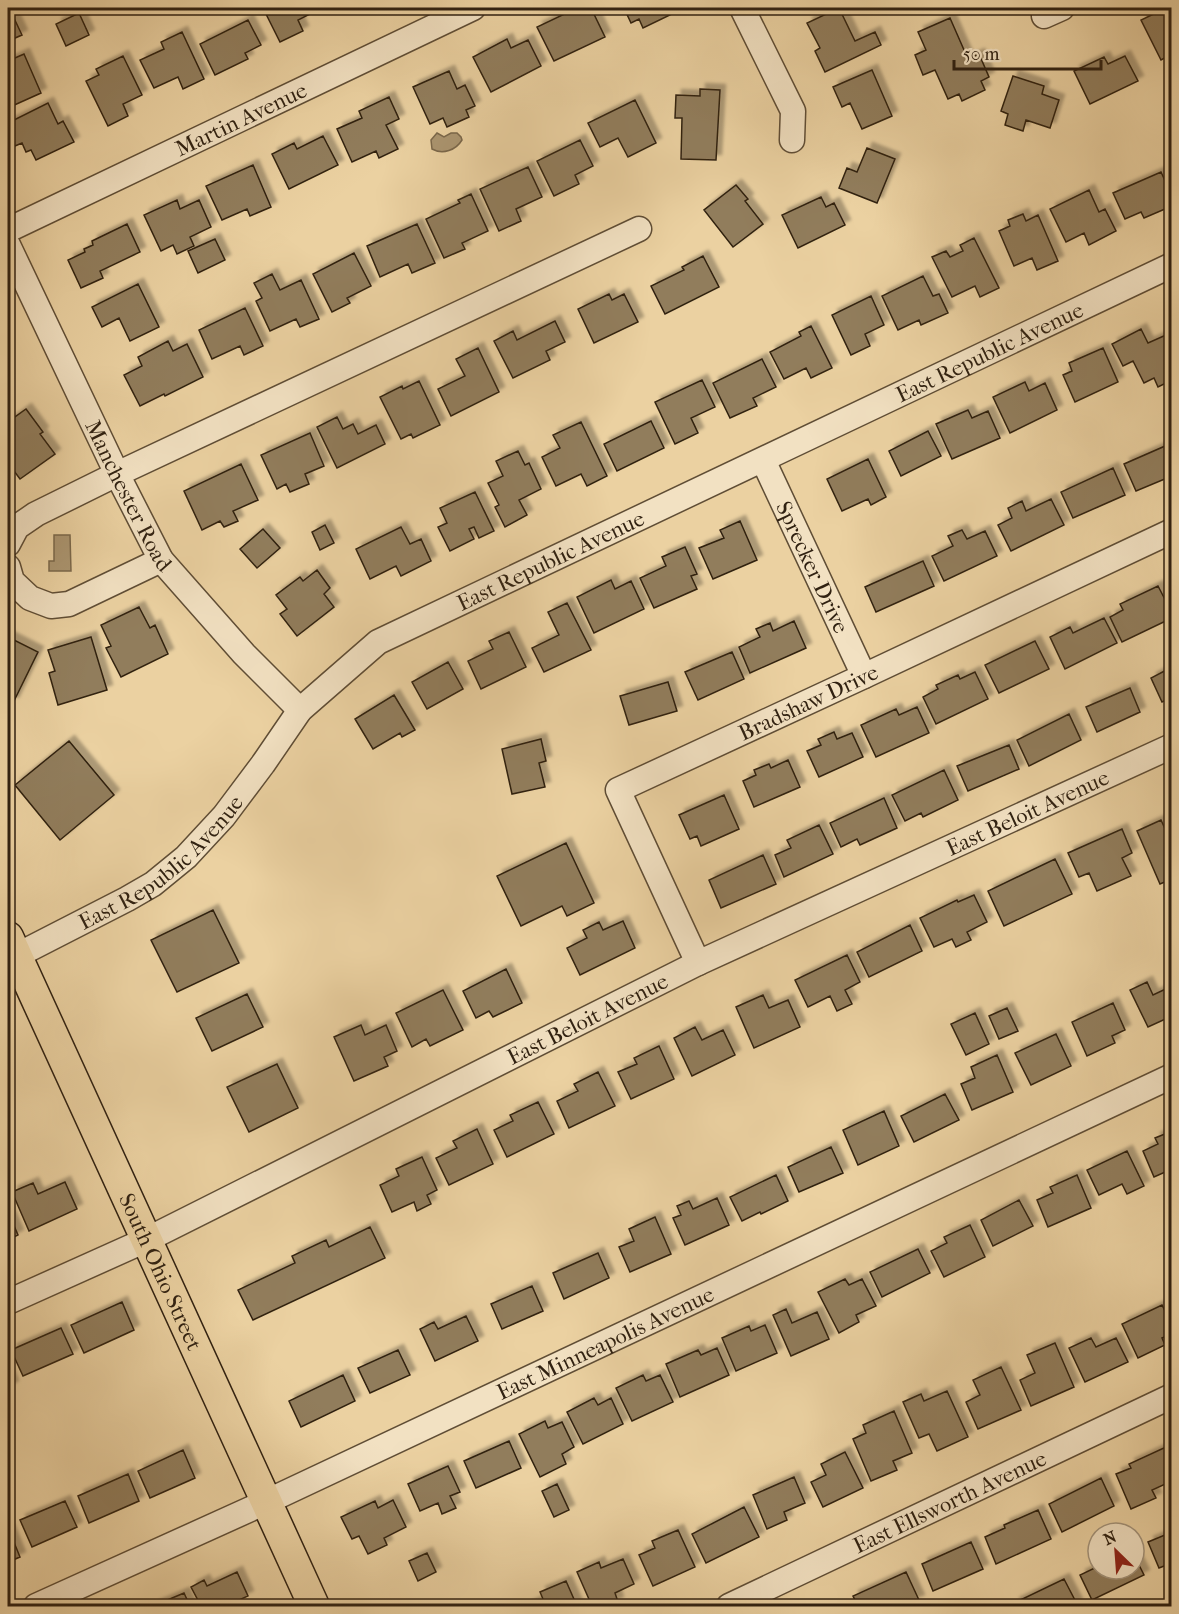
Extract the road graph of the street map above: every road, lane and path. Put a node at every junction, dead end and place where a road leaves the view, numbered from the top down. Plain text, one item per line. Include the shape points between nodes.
1 (473, 8) edge
2 (742, 8) edge
3 (792, 141) dead end
4 (639, 229) dead end
5 (8, 230) edge
6 (8, 245) edge
7 (1172, 265) edge
8 (763, 460) junction
9 (117, 474) junction
10 (1172, 531) edge
11 (8, 544) edge
12 (161, 560) junction
13 (8, 567) edge
14 (864, 676) junction
15 (300, 710) junction
16 (1172, 746) edge
17 (10, 951) edge
18 (698, 963) junction
19 (1172, 1076) edge
20 (146, 1240) junction
21 (8, 1302) edge
22 (1172, 1396) edge
23 (266, 1502) junction
24 (36, 1606) edge
25 (314, 1606) edge
26 (729, 1606) edge

1 - 5 street, Martin Avenue
2 - 3 street via 793,111
4 - 9 street
6 - 9 street, Manchester Road
7 - 8 street, East Republic Avenue
8 - 14 street, Sprecker Drive
8 - 15 street, East Republic Avenue via 378,642
9 - 11 street via 36,514 17,527
9 - 12 street, Manchester Road
10 - 14 street, Bradshaw Drive
12 - 13 street via 69,604 51,606 30,598 12,581
12 - 15 street, Manchester Road via 244,654
14 - 18 street, Bradshaw Drive via 618,790
15 - 17 street, East Republic Avenue via 224,816 186,857 127,899
16 - 18 street, East Beloit Avenue
17 - 20 main road, South Ohio Street
18 - 20 street, East Beloit Avenue
19 - 23 street, East Minneapolis Avenue
20 - 21 street, East Beloit Avenue
20 - 23 main road, South Ohio Street
22 - 26 street, East Ellsworth Avenue
23 - 24 street, East Minneapolis Avenue
23 - 25 main road, South Ohio Street

